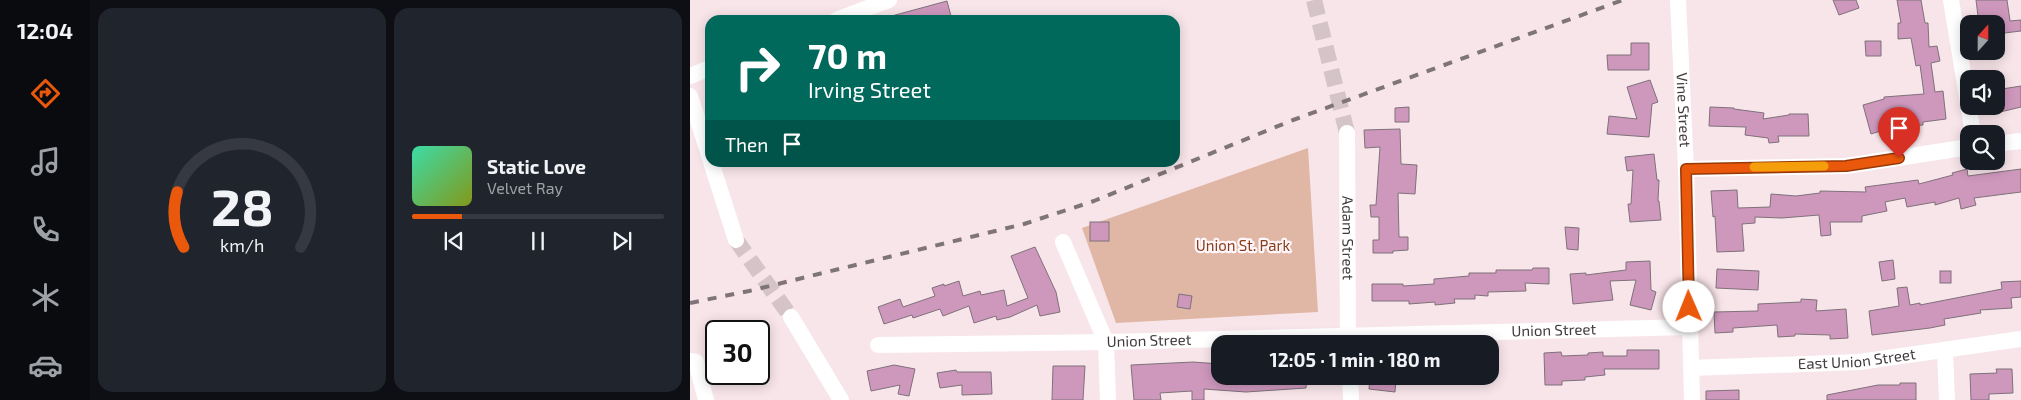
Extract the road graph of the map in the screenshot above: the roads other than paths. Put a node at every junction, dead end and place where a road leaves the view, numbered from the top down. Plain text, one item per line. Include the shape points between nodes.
1 (889, 0) edge
2 (1678, 0) edge
3 (1951, 0) edge
4 (849, 15) edge
5 (705, 70) edge
6 (690, 76) edge
7 (690, 96) edge
8 (1972, 125) edge
9 (1347, 133) tunnel mouth
10 (2021, 141) edge
11 (705, 142) edge
12 (2005, 143) edge
13 (1960, 148) edge
14 (713, 167) edge
15 (1686, 169) junction
16 (736, 240) tunnel mouth
17 (1063, 242) dead end
18 (791, 316) tunnel mouth
19 (1689, 327) junction
20 (1348, 335) edge
21 (1479, 335) edge
22 (2021, 339) edge
23 (1211, 341) edge
24 (1106, 342) junction
25 (878, 345) dead end
26 (1945, 351) junction
27 (693, 362) edge
28 (1691, 368) junction
29 (1350, 385) edge
30 (706, 400) edge
31 (841, 400) edge
32 (1108, 400) edge
33 (1350, 400) edge
34 (1692, 400) edge
35 (1947, 400) edge

1 - 4 street
2 - 15 street, Vine Street
3 - 8 street
5 - 6 street
7 - 11 street
9 - 20 street, Adam Street
10 - 12 street
13 - 15 street via 1846,166
14 - 16 street
15 - 19 street, Vine Street
17 - 24 street
18 - 31 street
19 - 21 street, Union Street
19 - 28 street, Vine Street
22 - 26 street, East Union Street
23 - 24 street, Union Street
24 - 25 street, Union Street
24 - 32 street
26 - 28 street, East Union Street via 1859,362
26 - 35 street
27 - 30 street
28 - 34 street, Vine Street
29 - 33 street

